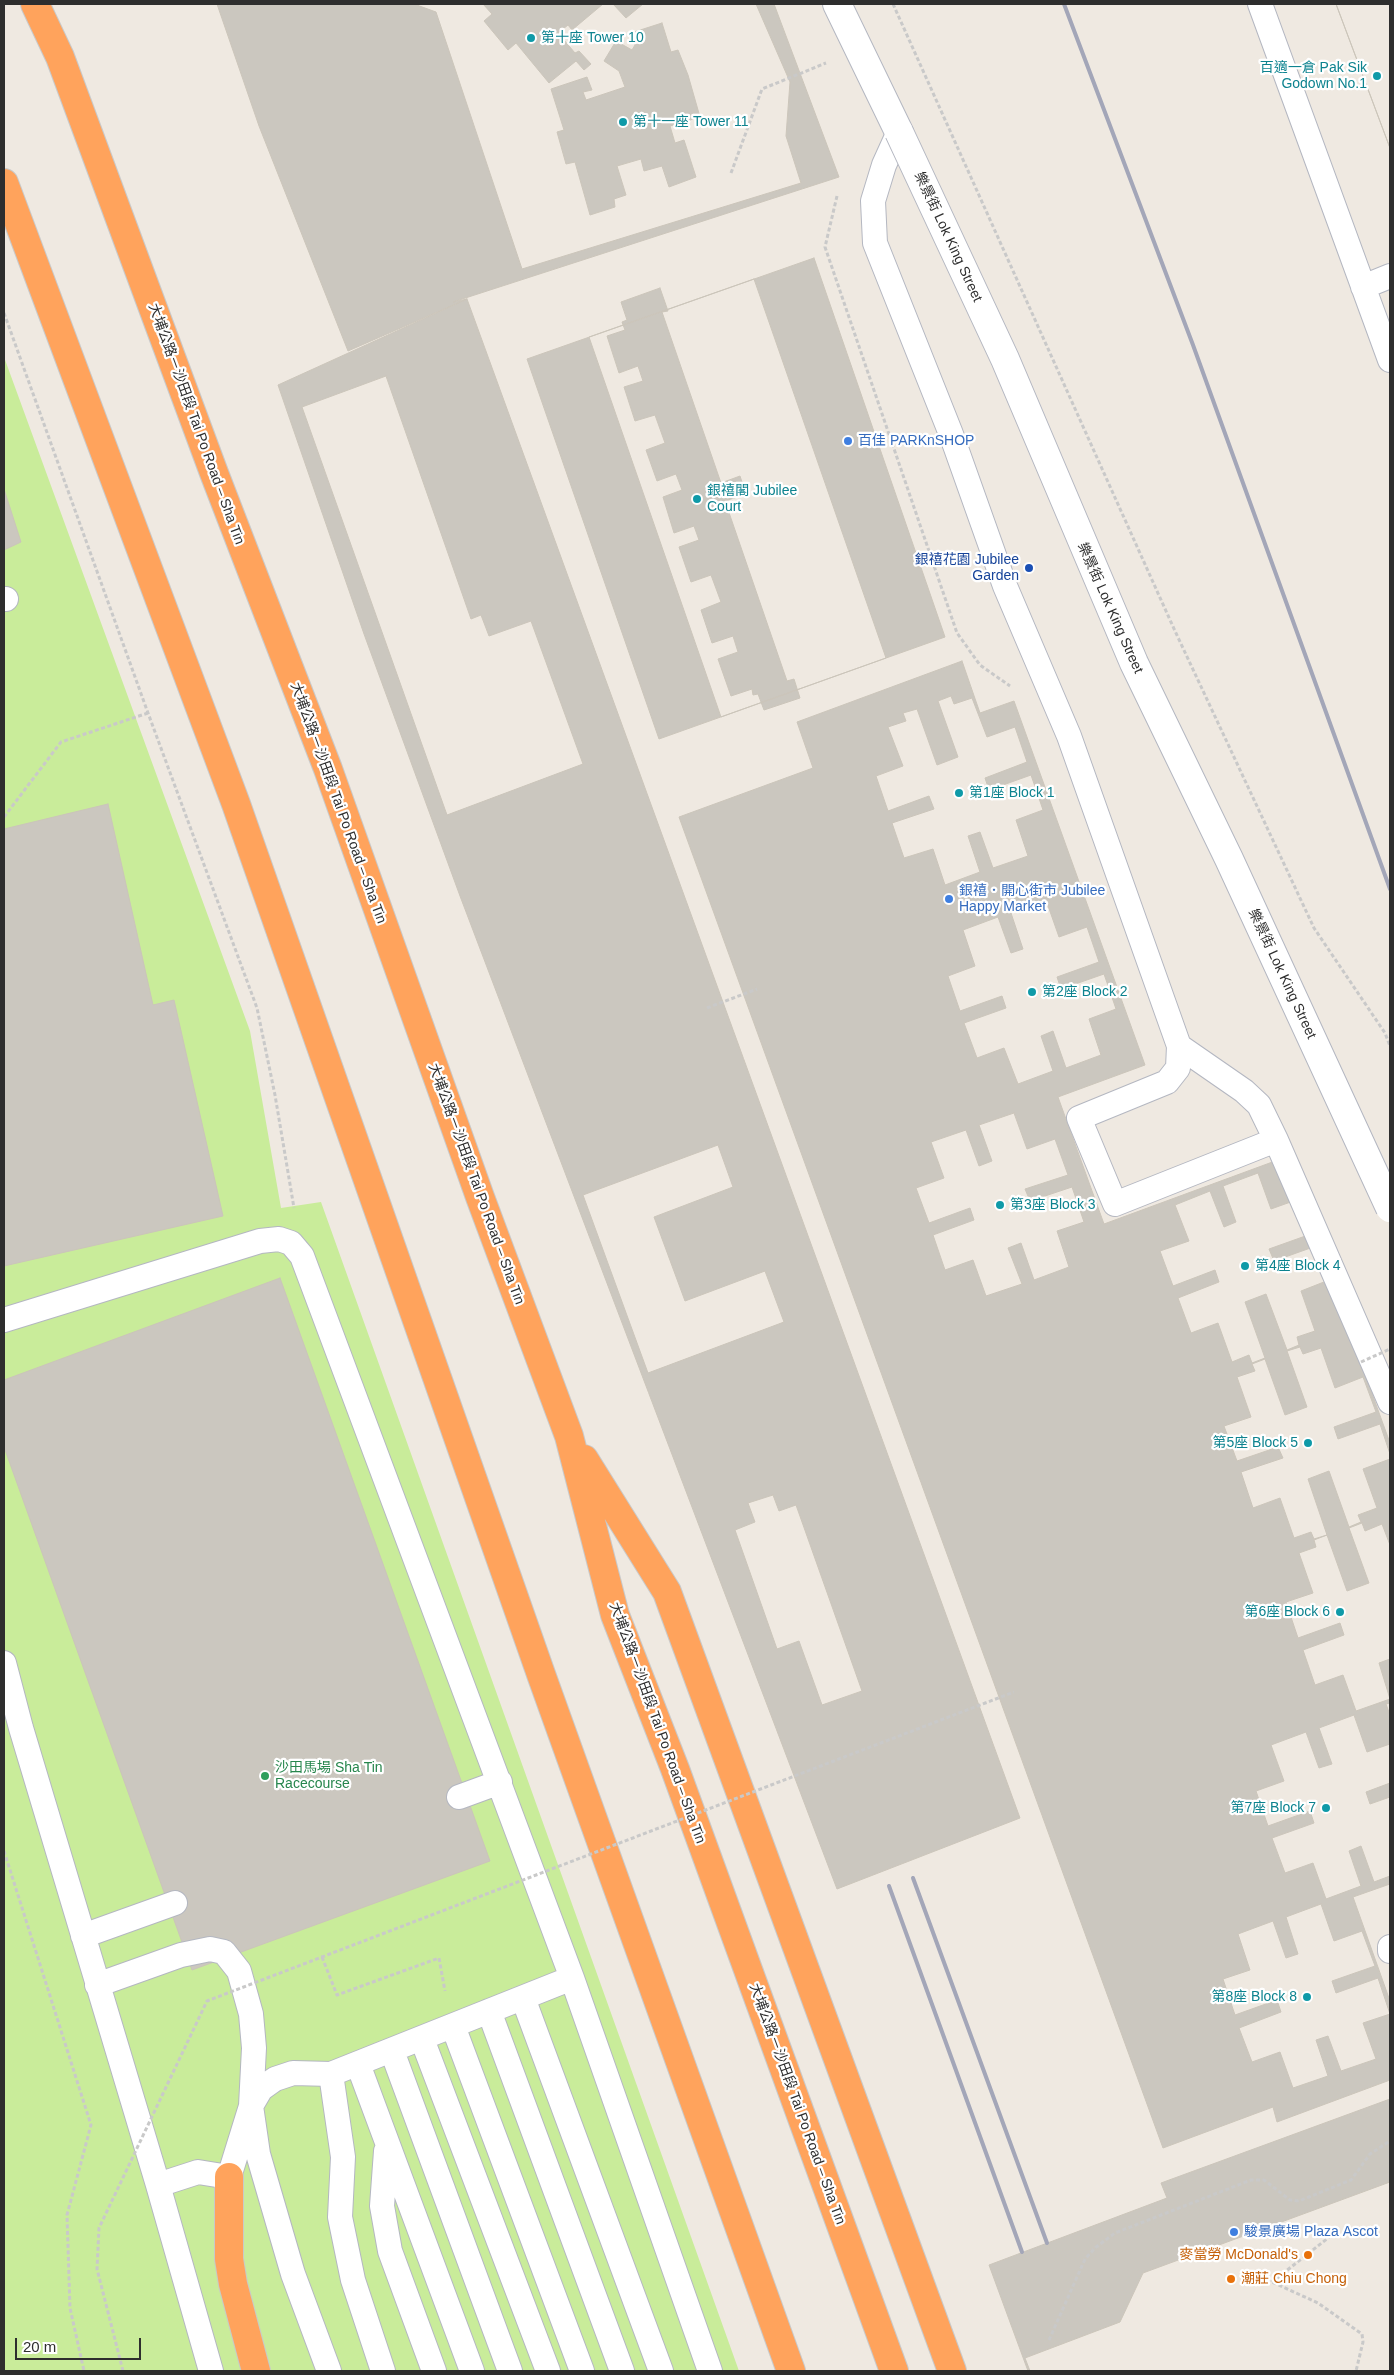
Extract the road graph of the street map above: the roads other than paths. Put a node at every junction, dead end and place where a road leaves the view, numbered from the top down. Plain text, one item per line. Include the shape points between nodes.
1 (35, 4) edge
2 (47, 4) edge
3 (837, 4) edge
4 (1260, 4) edge
5 (60, 57) junction
6 (899, 132) junction
7 (4, 183) edge
8 (1390, 276) edge
9 (1364, 287) junction
10 (1390, 360) edge
11 (1179, 1046) junction
12 (1276, 1140) junction
13 (1390, 1208) edge
14 (4, 1320) edge
15 (1390, 1402) edge
16 (569, 1436) junction
17 (4, 1663) edge
18 (500, 1782) junction
19 (459, 1797) dead end
20 (175, 1903) dead end
21 (83, 1936) junction
22 (1390, 1947) edge
23 (1390, 1951) edge
24 (572, 1978) junction
25 (97, 1985) junction
26 (523, 1998) junction
27 (489, 2011) junction
28 (453, 2026) junction
29 (422, 2039) junction
30 (392, 2051) junction
31 (358, 2064) junction
32 (330, 2074) junction
33 (251, 2106) junction
34 (387, 2144) junction
35 (229, 2177) junction
36 (158, 2185) junction
37 (211, 2371) edge
38 (256, 2371) edge
39 (329, 2371) edge
40 (383, 2371) edge
41 (434, 2371) edge
42 (472, 2371) edge
43 (510, 2371) edge
44 (548, 2371) edge
45 (582, 2371) edge
46 (622, 2371) edge
47 (660, 2371) edge
48 (710, 2371) edge
49 (791, 2371) edge
50 (894, 2371) edge
51 (952, 2371) edge

1 - 5 highway, 大埔公路－沙田段 Tai Po Road – Sha Tin
2 - 5 highway
3 - 6 street, 樂景街 Lok King Street
4 - 9 lane
5 - 16 highway, 大埔公路－沙田段 Tai Po Road – Sha Tin via 328,769
6 - 11 lane via 873,201 875,243 951,434 1006,586 1068,736
6 - 13 street, 樂景街 Lok King Street, bridge via 1005,359 1134,663 1229,859
7 - 49 highway via 236,804 554,1713
8 - 9 lane
9 - 10 lane
11 - 12 lane via 1259,1105
11 - 12 lane via 1178,1068 1166,1082 1079,1118 1115,1204
12 - 15 lane
14 - 18 lane via 260,1241 279,1239 291,1243 302,1256
16 - 50 highway, 大埔公路－沙田段 Tai Po Road – Sha Tin via 615,1615 678,1778
16 - 51 highway via 667,1592
17 - 21 lane via 20,1728
18 - 19 lane
18 - 24 lane
20 - 21 lane
21 - 25 lane
22 - 23 lane
24 - 26 lane
24 - 48 lane
25 - 33 lane via 181,1955 210,1949 224,1952 237,1960 251,2014 254,2048
25 - 36 lane
26 - 27 lane
26 - 47 lane
27 - 28 lane
27 - 46 lane
28 - 29 lane
28 - 45 lane
29 - 30 lane
29 - 44 lane
30 - 31 lane
30 - 43 lane
31 - 32 lane
31 - 34 lane
32 - 33 lane via 292,2073 275,2079 261,2089
32 - 40 lane via 343,2157 340,2217 353,2280
33 - 35 lane
33 - 39 lane via 258,2154 293,2274
34 - 41 lane via 382,2206 390,2251
34 - 42 lane
35 - 36 lane via 198,2172
35 - 38 highway via 229,2259
36 - 37 lane

